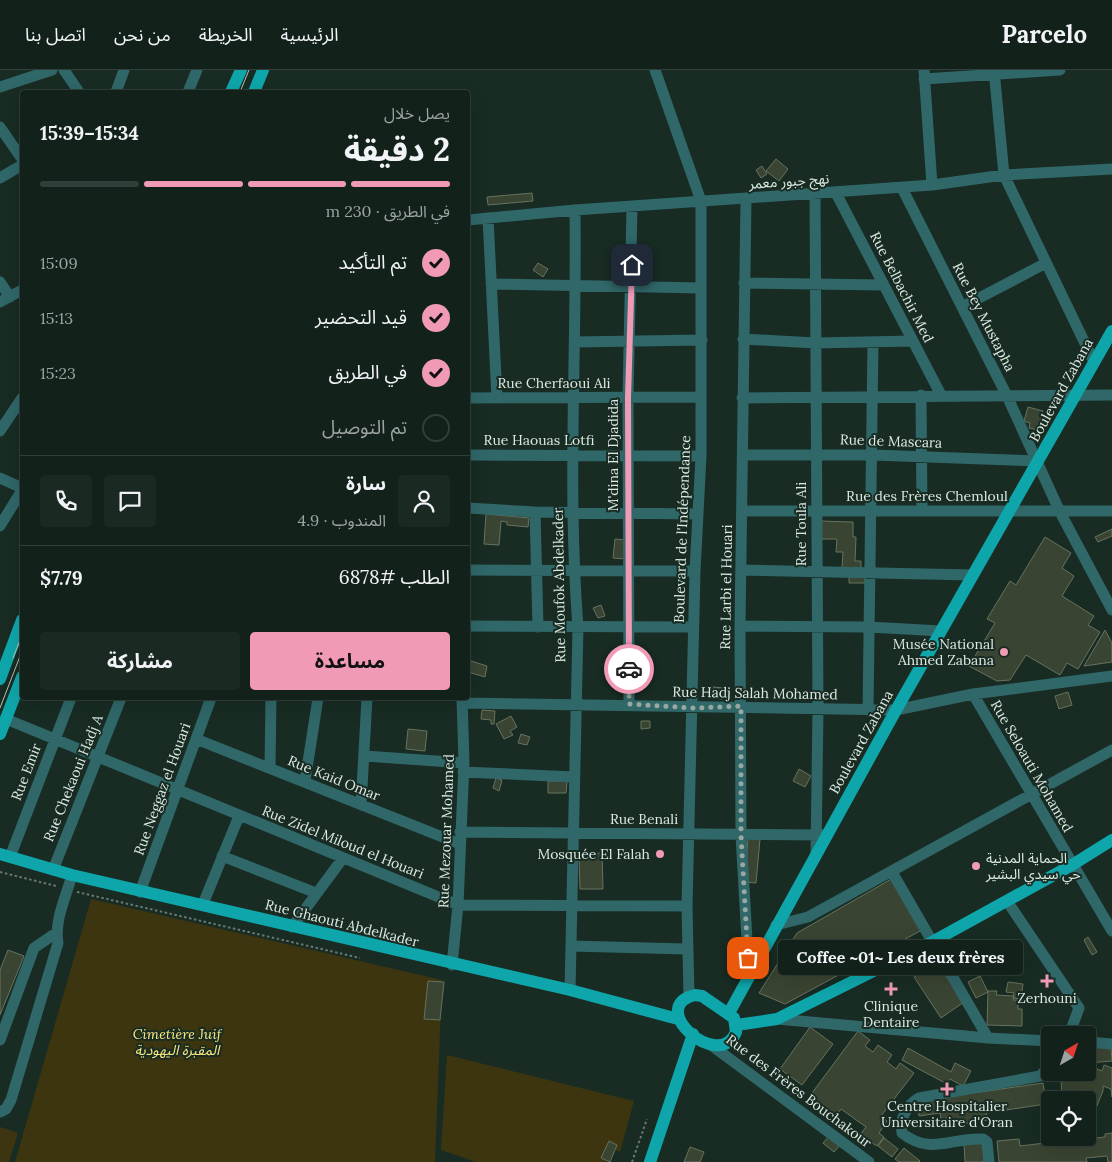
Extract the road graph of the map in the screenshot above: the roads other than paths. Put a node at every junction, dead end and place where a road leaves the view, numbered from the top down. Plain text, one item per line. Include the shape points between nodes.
1 (52, 70) edge
2 (64, 70) edge
3 (124, 70) edge
4 (197, 70) edge
5 (240, 70) edge
6 (263, 70) edge
7 (655, 70) edge
8 (1060, 70) edge
9 (994, 73) edge
10 (924, 74) edge
11 (0, 87) edge
12 (78, 90) edge
13 (117, 90) edge
14 (189, 90) edge
15 (232, 90) edge
16 (255, 90) edge
17 (0, 127) edge
18 (20, 156) edge
19 (20, 166) edge
20 (1112, 169) edge
21 (1004, 175) junction
22 (0, 178) edge
23 (932, 185) junction
24 (902, 188) junction
25 (836, 193) junction
26 (815, 195) junction
27 (746, 199) junction
28 (701, 201) junction
29 (632, 206) junction
30 (575, 210) junction
31 (488, 218) junction
32 (470, 220) edge
33 (1046, 263) junction
34 (0, 282) edge
35 (744, 283) junction
36 (491, 284) junction
37 (576, 284) junction
38 (815, 284) junction
39 (632, 285) junction
40 (884, 285) junction
41 (701, 288) junction
42 (20, 291) edge
43 (5, 300) edge
44 (962, 307) junction
45 (1112, 331) edge
46 (743, 339) junction
47 (702, 340) junction
48 (913, 341) junction
49 (575, 342) junction
50 (630, 342) junction
51 (873, 342) junction
52 (815, 343) junction
53 (1094, 362) junction
54 (921, 395) junction
55 (941, 395) junction
56 (1112, 395) edge
57 (1007, 396) junction
58 (1076, 396) junction
59 (701, 397) junction
60 (872, 397) junction
61 (470, 398) edge
62 (497, 398) junction
63 (574, 398) junction
64 (628, 398) junction
65 (742, 398) junction
66 (815, 398) junction
67 (20, 401) edge
68 (0, 430) edge
69 (817, 454) junction
70 (470, 455) edge
71 (572, 455) junction
72 (628, 455) junction
73 (743, 455) junction
74 (873, 455) junction
75 (701, 456) junction
76 (922, 457) junction
77 (1038, 461) junction
78 (0, 478) edge
79 (20, 488) edge
80 (20, 492) edge
81 (470, 508) edge
82 (872, 510) junction
83 (922, 510) junction
84 (573, 511) junction
85 (742, 511) junction
86 (816, 511) junction
87 (1009, 511) junction
88 (1112, 511) edge
89 (535, 512) junction
90 (628, 512) junction
91 (1060, 512) junction
92 (698, 514) junction
93 (0, 526) edge
94 (470, 570) edge
95 (537, 570) junction
96 (742, 570) junction
97 (574, 571) junction
98 (627, 571) junction
99 (695, 571) junction
100 (816, 571) junction
101 (870, 572) junction
102 (972, 575) junction
103 (1112, 610) edge
104 (20, 625) edge
105 (470, 626) edge
106 (538, 626) junction
107 (628, 626) junction
108 (740, 626) junction
109 (578, 627) junction
110 (693, 627) junction
111 (817, 627) junction
112 (869, 627) junction
113 (941, 631) junction
114 (1, 674) edge
115 (1112, 676) edge
116 (20, 682) edge
117 (973, 694) junction
118 (70, 700) edge
119 (120, 700) edge
120 (211, 700) edge
121 (271, 700) edge
122 (318, 700) edge
123 (367, 700) edge
124 (463, 700) edge
125 (575, 703) junction
126 (629, 704) junction
127 (741, 706) junction
128 (693, 708) junction
129 (818, 709) junction
130 (868, 710) junction
131 (896, 710) junction
132 (6, 719) junction
133 (0, 734) edge
134 (196, 739) junction
135 (54, 741) junction
136 (1112, 750) edge
137 (96, 756) junction
138 (365, 756) junction
139 (270, 768) junction
140 (464, 768) junction
141 (574, 777) junction
142 (305, 781) junction
143 (177, 791) junction
144 (1031, 796) junction
145 (361, 806) junction
146 (239, 816) junction
147 (460, 832) junction
148 (574, 834) junction
149 (689, 834) junction
150 (741, 835) junction
151 (822, 835) junction
152 (1112, 840) edge
153 (460, 844) junction
154 (5, 855) edge
155 (222, 856) junction
156 (343, 858) junction
157 (1072, 865) junction
158 (53, 870) junction
159 (892, 872) junction
160 (72, 875) junction
161 (140, 892) junction
162 (316, 893) junction
163 (1007, 901) junction
164 (203, 904) junction
165 (572, 904) junction
166 (458, 905) junction
167 (687, 906) junction
168 (776, 926) junction
169 (292, 928) junction
170 (1112, 931) edge
171 (56, 933) junction
172 (932, 942) junction
173 (571, 946) junction
174 (686, 949) junction
175 (452, 965) junction
176 (750, 975) junction
177 (570, 990) junction
178 (688, 997) junction
179 (730, 1014) junction
180 (777, 1018) junction
181 (678, 1019) junction
182 (737, 1025) junction
183 (1073, 1026) edge
184 (693, 1034) junction
185 (988, 1038) junction
186 (0, 1040) edge
187 (1041, 1040) edge
188 (1096, 1043) edge
189 (1112, 1044) edge
190 (711, 1045) junction
191 (1041, 1075) edge
192 (0, 1112) edge
193 (650, 1162) edge
194 (869, 1162) edge
195 (989, 1162) edge

1 - 11 street
2 - 12 street
3 - 13 street
4 - 14 street
5 - 15 main road
6 - 16 main road
7 - 28 street, Boulevard de l'Indépendance
8 - 9 street
9 - 10 street
9 - 21 street
10 - 23 street
17 - 18 street
19 - 22 street
20 - 21 street, نهج جبور معمر
21 - 23 street, نهج جبور معمر
21 - 33 street
23 - 24 street, نهج جبور معمر
24 - 25 street, نهج جبور معمر
24 - 44 street, Rue Bey Mustapha
25 - 26 street, نهج جبور معمر
25 - 40 street, Rue Belbachir Med
26 - 27 street, نهج جبور معمر
26 - 38 street, Rue Toula Ali
27 - 28 street, نهج جبور معمر
27 - 35 street, Rue Larbi el Houari
28 - 29 street, نهج جبور معمر
28 - 41 street, Boulevard de l'Indépendance
29 - 30 street, نهج جبور معمر
29 - 39 street, M'dina El Djadida
30 - 31 street, نهج جبور معمر
30 - 37 street, Rue Moufok Abdelkader
31 - 32 street, نهج جبور معمر
31 - 36 street
33 - 44 street
33 - 53 street
34 - 43 street
35 - 38 street
35 - 46 street, Rue Larbi el Houari
36 - 37 street
36 - 62 street
37 - 39 street
37 - 49 street, Rue Moufok Abdelkader
38 - 40 street
38 - 52 street, Rue Toula Ali
39 - 41 street
39 - 50 street, M'dina El Djadida
40 - 48 street, Rue Belbachir Med
41 - 47 street, Boulevard de l'Indépendance
42 - 43 street
44 - 57 street, Rue Bey Mustapha
45 - 53 main road, Boulevard Zabana
46 - 52 street
46 - 65 street, Rue Larbi el Houari
47 - 50 street
47 - 59 street, Boulevard de l'Indépendance
48 - 51 street
48 - 55 street, Rue Belbachir Med
49 - 50 street
49 - 63 street, Rue Moufok Abdelkader
50 - 64 street, M'dina El Djadida
51 - 52 street
51 - 60 street
52 - 66 street, Rue Toula Ali
53 - 58 main road, Boulevard Zabana
54 - 55 street
54 - 60 street
54 - 76 street
55 - 57 street
56 - 58 street
57 - 58 street
57 - 77 street, Rue Bey Mustapha
58 - 77 main road, Boulevard Zabana
59 - 64 street, Rue Cherfaoui Ali
59 - 75 street, Boulevard de l'Indépendance
60 - 66 street
60 - 74 street
61 - 62 street, Rue Cherfaoui Ali
62 - 63 street, Rue Cherfaoui Ali
63 - 64 street, Rue Cherfaoui Ali
63 - 71 street, Rue Moufok Abdelkader
64 - 72 street, M'dina El Djadida
65 - 66 street
65 - 73 street, Rue Larbi el Houari
66 - 69 street, Rue Toula Ali
67 - 68 street
69 - 73 street, Rue de Mascara
69 - 74 street, Rue de Mascara
69 - 86 street, Rue Toula Ali
70 - 71 street, Rue Haouas Lotfi
71 - 72 street, Rue Haouas Lotfi
71 - 84 street, Rue Moufok Abdelkader
72 - 75 street, Rue Haouas Lotfi
72 - 90 street, M'dina El Djadida
73 - 85 street, Rue Larbi el Houari
74 - 76 street, Rue de Mascara
74 - 82 street
75 - 92 street, Boulevard de l'Indépendance
76 - 77 street, Rue de Mascara
76 - 83 street
77 - 87 main road, Boulevard Zabana
77 - 91 street, Rue Bey Mustapha
78 - 79 street
80 - 93 street
81 - 89 street
82 - 83 street, Rue des Frères Chemloul
82 - 86 street, Rue des Frères Chemloul
82 - 101 street
83 - 87 street, Rue des Frères Chemloul
84 - 89 street
84 - 90 street
84 - 97 street, Rue Moufok Abdelkader
85 - 86 street, Rue des Frères Chemloul
85 - 96 street, Rue Larbi el Houari
86 - 100 street, Rue Toula Ali
87 - 91 street, Rue des Frères Chemloul
87 - 102 main road, Boulevard Zabana
88 - 91 street, Rue des Frères Chemloul
89 - 95 street
90 - 92 street
90 - 98 street, M'dina El Djadida
91 - 103 street, Rue Bey Mustapha
92 - 99 street, Boulevard de l'Indépendance
94 - 95 street
95 - 97 street
95 - 106 street
96 - 100 street
96 - 108 street, Rue Larbi el Houari
97 - 98 street
97 - 109 street, Rue Moufok Abdelkader
98 - 99 street
98 - 107 street, M'dina El Djadida
99 - 110 street, Boulevard de l'Indépendance
100 - 101 street
100 - 111 street, Rue Toula Ali
101 - 102 street
101 - 112 street
102 - 113 main road, Boulevard Zabana
104 - 114 main road
105 - 106 street
106 - 109 street
107 - 109 street
107 - 110 street
107 - 126 street, M'dina El Djadida
108 - 111 street
108 - 127 street, Rue Larbi el Houari
109 - 125 street, Rue Moufok Abdelkader
110 - 128 street, Boulevard de l'Indépendance
111 - 112 street
111 - 129 street, Rue Toula Ali
112 - 113 street
112 - 130 street
113 - 131 main road, Boulevard Zabana
115 - 117 street, Rue Hadj Salah Mohamed
116 - 132 main road
117 - 131 street, Rue Hadj Salah Mohamed
117 - 144 street, Rue Seloauti Mohamed
118 - 135 street, Rue Emir
119 - 137 street, Rue Chekaoui Hadj A
120 - 134 street, Rue Neggaz el Houari
121 - 139 street
122 - 142 street
123 - 138 street
124 - 125 street, Rue Hadj Salah Mohamed
124 - 140 street, Rue Mezouar Mohamed
125 - 126 street, Rue Hadj Salah Mohamed
125 - 141 street, Rue Moufok Abdelkader
126 - 128 street, Rue Hadj Salah Mohamed
127 - 128 street, Rue Hadj Salah Mohamed
127 - 129 street, Rue Hadj Salah Mohamed
127 - 150 street, Rue Larbi el Houari
128 - 149 street, Boulevard de l'Indépendance
129 - 130 street, Rue Hadj Salah Mohamed
129 - 151 street, Rue Toula Ali
130 - 131 street, Rue Hadj Salah Mohamed
131 - 151 main road, Boulevard Zabana
132 - 133 main road
132 - 135 street, Rue Zidel Miloud el Houari
134 - 139 street, Rue Kaid Omar
134 - 143 street, Rue Neggaz el Houari
135 - 137 street, Rue Zidel Miloud el Houari
135 - 154 street, Rue Emir
136 - 144 street
137 - 143 street, Rue Zidel Miloud el Houari
137 - 158 street, Rue Chekaoui Hadj A
138 - 140 street
138 - 145 street
139 - 142 street, Rue Kaid Omar
140 - 141 street
140 - 147 street, Rue Mezouar Mohamed
141 - 148 street, Rue Moufok Abdelkader
142 - 145 street, Rue Kaid Omar
143 - 146 street, Rue Zidel Miloud el Houari
143 - 161 street, Rue Neggaz el Houari
144 - 157 street, Rue Seloauti Mohamed
144 - 159 street
145 - 153 street, Rue Kaid Omar
146 - 155 street
146 - 156 street, Rue Zidel Miloud el Houari
147 - 148 street, Rue Benali
147 - 153 street, Rue Mezouar Mohamed
148 - 149 street, Rue Benali
148 - 165 street, Rue Moufok Abdelkader
149 - 150 street, Rue Benali
149 - 167 street, Boulevard de l'Indépendance
150 - 151 street, Rue Benali
150 - 176 street, Rue Larbi el Houari
151 - 168 main road, Boulevard Zabana via 816,854
152 - 157 main road
153 - 166 street, Rue Mezouar Mohamed
154 - 158 main road, Rue Ghaouti Abdelkader
155 - 162 street
155 - 164 street
156 - 162 street
156 - 166 street, Rue Zidel Miloud el Houari
157 - 163 main road
157 - 170 street, Rue Seloauti Mohamed
158 - 160 main road, Rue Ghaouti Abdelkader
159 - 168 street via 808,917
159 - 172 street
160 - 161 main road, Rue Ghaouti Abdelkader
160 - 171 street
161 - 164 main road, Rue Ghaouti Abdelkader
162 - 169 street
163 - 172 main road
163 - 183 street via 1079,1008
164 - 169 main road, Rue Ghaouti Abdelkader
165 - 166 street, Rue Zidel Miloud el Houari
165 - 167 street, Rue Zidel Miloud el Houari
165 - 173 street, Rue Moufok Abdelkader
166 - 175 street, Rue Mezouar Mohamed
167 - 174 street, Boulevard de l'Indépendance
168 - 176 main road, Boulevard Zabana
169 - 175 main road, Rue Ghaouti Abdelkader
171 - 186 street via 34,948
171 - 192 street via 58,943 11,1100
172 - 180 main road
172 - 185 street
173 - 174 street
173 - 177 street, Rue Moufok Abdelkader
174 - 178 street, Boulevard de l'Indépendance
175 - 177 main road, Rue Ghaouti Abdelkader
176 - 179 main road, Boulevard Zabana
177 - 181 main road, Rue Ghaouti Abdelkader
178 - 179 main road via 702,996
178 - 181 main road via 678,1007
179 - 182 main road
180 - 182 main road
180 - 185 street
181 - 184 main road
182 - 190 main road via 734,1038 728,1043 724,1046
184 - 190 main road
184 - 193 main road
185 - 187 street
188 - 189 street
190 - 194 street, Rue des Frères Bouchakour
191 - 195 street via 919,1098 906,1110 900,1123 902,1133 914,1142 926,1145 983,1139 987,1142

